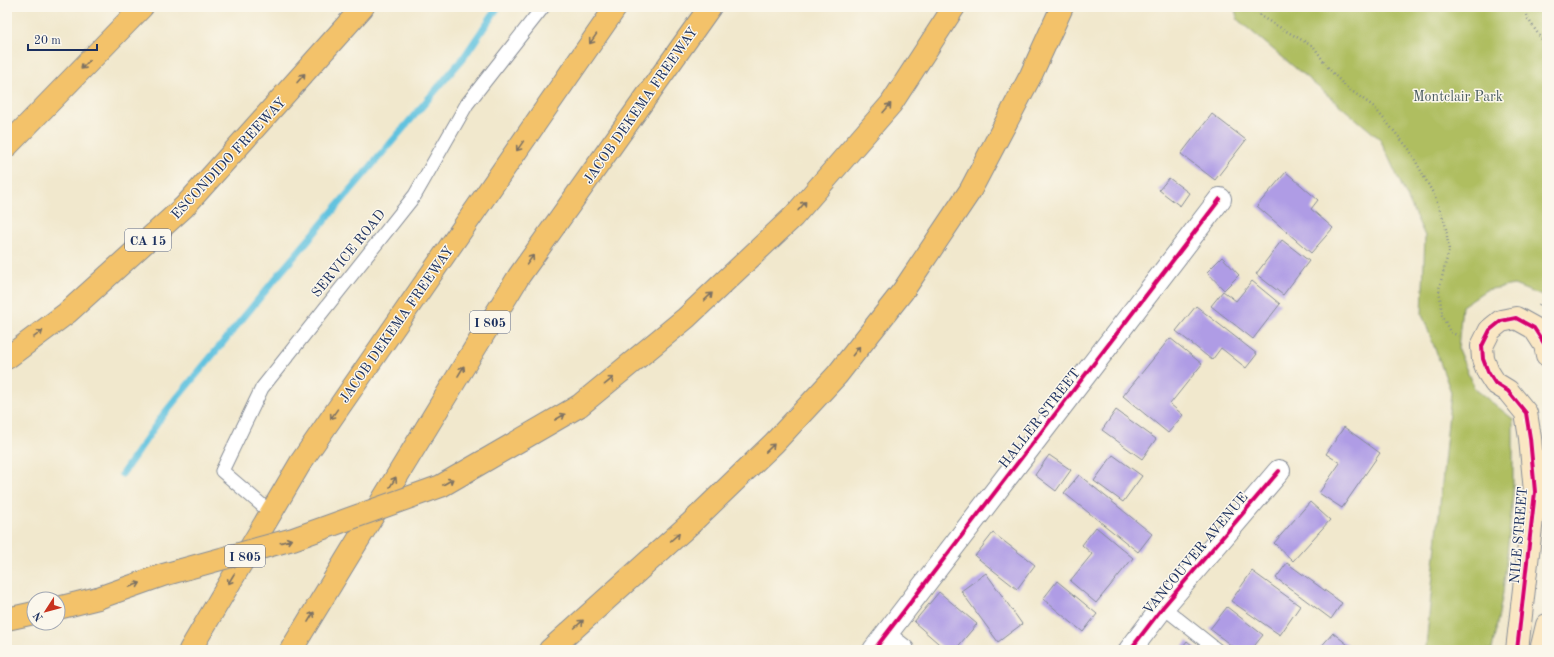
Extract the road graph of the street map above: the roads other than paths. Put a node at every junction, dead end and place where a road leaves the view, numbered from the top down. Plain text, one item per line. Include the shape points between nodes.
1 (142, 7) edge
2 (363, 7) edge
3 (543, 7) edge
4 (616, 7) edge
5 (710, 7) edge
6 (954, 7) edge
7 (1062, 7) edge
8 (7, 146) edge
9 (1220, 199) dead end
10 (1547, 355) edge
11 (7, 358) edge
12 (1279, 471) dead end
13 (270, 513) junction
14 (66, 606) edge
15 (1163, 608) junction
16 (26, 615) edge
17 (7, 619) edge
18 (1547, 625) edge
19 (880, 643) edge
20 (190, 650) edge
21 (291, 650) edge
22 (550, 650) edge
23 (903, 650) edge
24 (1130, 650) edge
25 (1217, 650) edge
26 (1517, 650) edge
27 (1541, 650) edge

1 -> 8 highway
11 -> 2 highway, ESCONDIDO FREEWAY / CA 15 via 67,313 184,207
3 - 13 lane, SERVICE ROAD via 467,104 415,195 262,388 222,471
4 -> 13 highway, JACOB DEKEMA FREEWAY / I 805 via 301,462
21 -> 5 highway, JACOB DEKEMA FREEWAY / I 805 via 519,276
14 -> 6 highway, bridge via 98,598 162,575 293,539 441,486 579,406 686,318 792,217 891,104
22 -> 7 highway via 692,523 774,443 837,375 903,291 970,191 1032,75
9 - 19 street, HALLER STREET
10 - 26 street, NILE STREET via 1545,345 1534,328 1516,318 1501,321 1490,330 1482,346 1483,359 1495,383 1508,391 1526,413 1530,438 1535,492
12 - 15 street, VANCOUVER AVENUE
13 -> 20 highway, JACOB DEKEMA FREEWAY / I 805
15 - 24 street, VANCOUVER AVENUE
15 - 25 lane
16 - 17 highway
18 - 27 street
19 - 23 street

